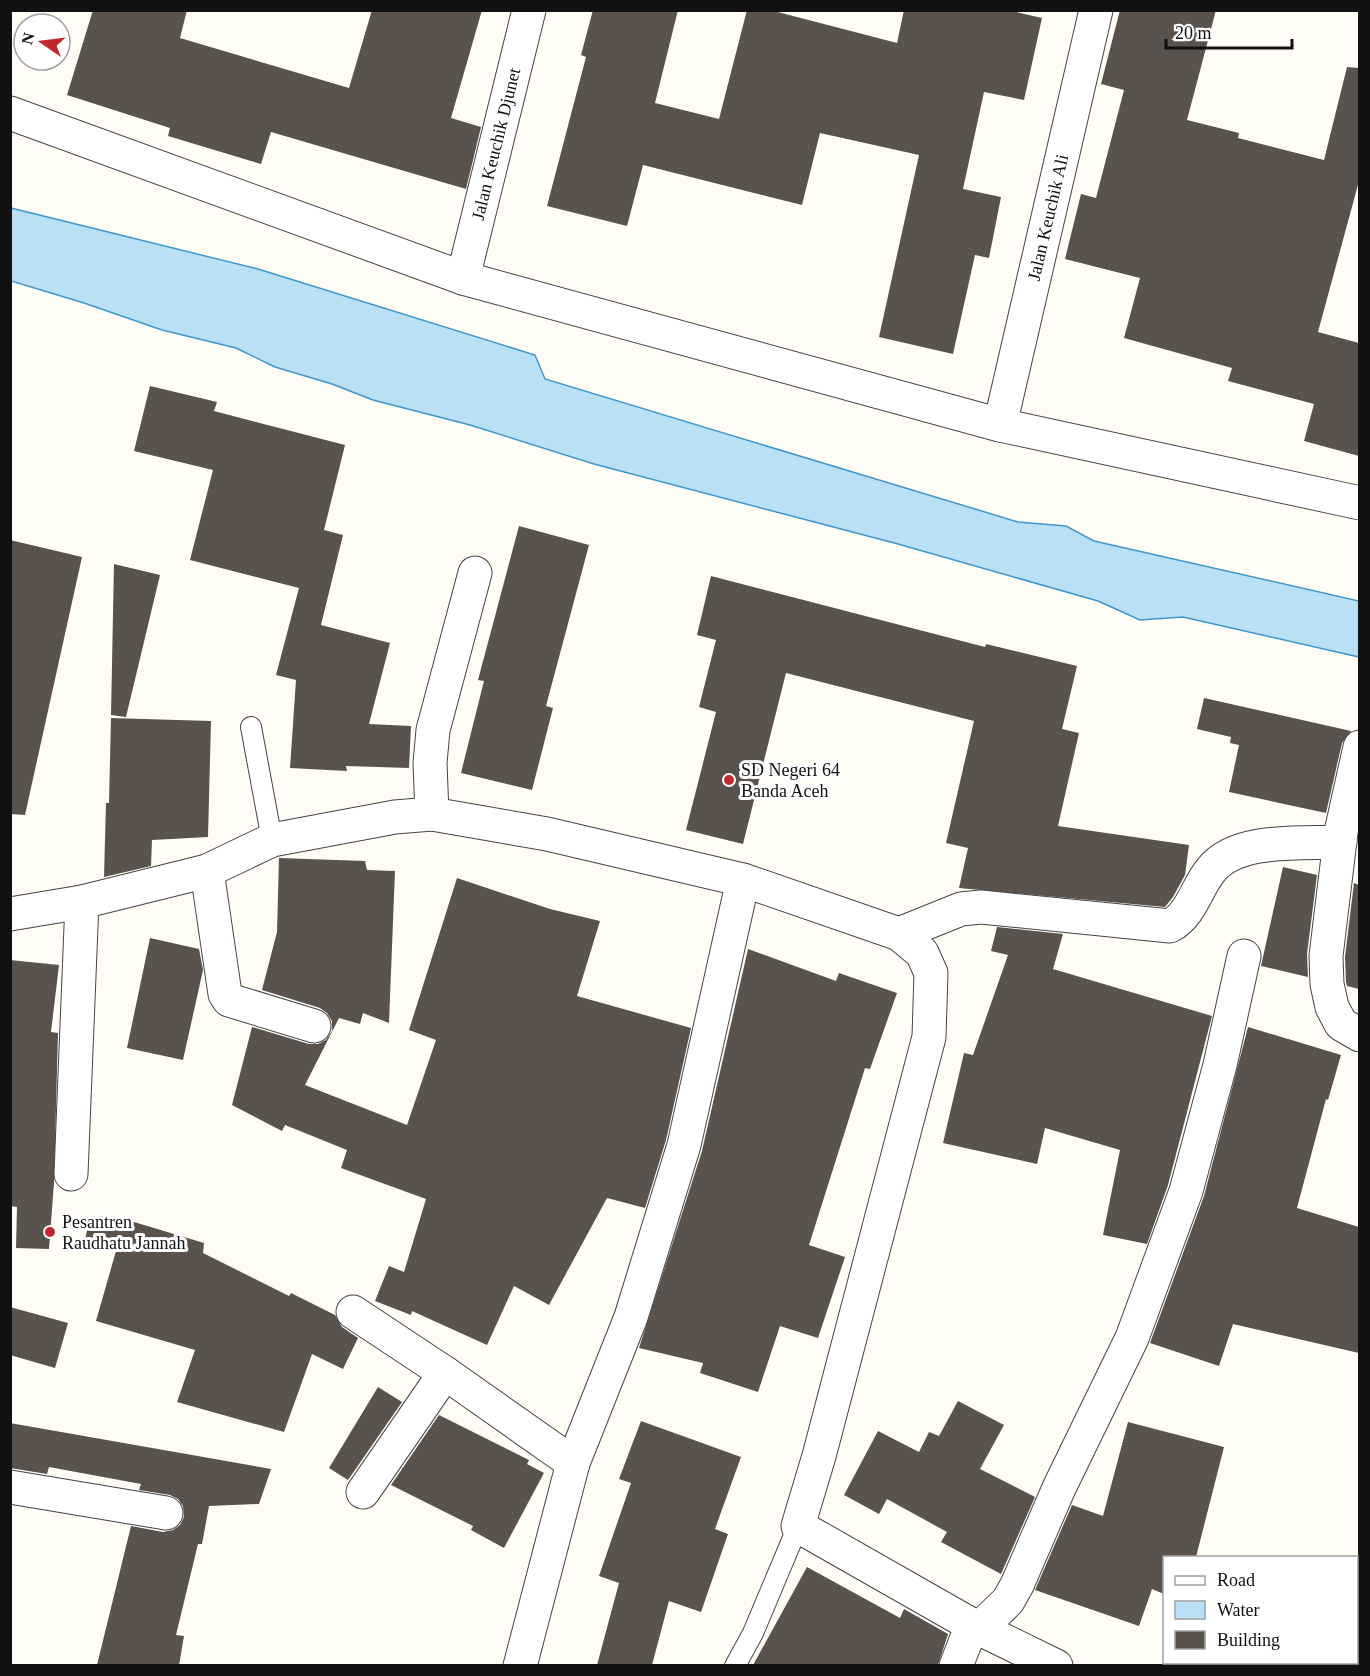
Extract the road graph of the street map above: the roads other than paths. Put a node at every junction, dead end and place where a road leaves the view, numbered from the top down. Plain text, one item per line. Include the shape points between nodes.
1 (529, 10) edge
2 (1096, 10) edge
3 (10, 113) edge
4 (463, 278) junction
5 (1000, 425) junction
6 (1359, 503) edge
7 (475, 573) dead end
8 (251, 727) dead end
9 (1359, 747) edge
10 (432, 814) junction
11 (272, 840) junction
12 (1340, 842) junction
13 (207, 871) junction
14 (742, 880) junction
15 (82, 902) junction
16 (10, 914) edge
17 (899, 934) junction
18 (1244, 956) dead end
19 (314, 1026) dead end
20 (1359, 1035) edge
21 (71, 1174) dead end
22 (353, 1312) dead end
23 (445, 1372) junction
24 (573, 1463) junction
25 (10, 1487) edge
26 (363, 1492) dead end
27 (166, 1513) dead end
28 (798, 1526) junction
29 (976, 1626) junction
30 (520, 1665) edge
31 (735, 1665) edge
32 (956, 1665) edge
33 (1056, 1665) edge

1 - 4 street, Jalan Keuchik Djunet
2 - 5 street, Jalan Keuchik Ali
3 - 4 street
4 - 5 street
5 - 6 street
7 - 10 street via 433,730
8 - 11 lane
9 - 12 street
10 - 11 street
10 - 14 street via 547,834
11 - 13 street
12 - 17 street via 1250,847 1228,855 1211,869 1185,914 1170,926 981,907 961,909
12 - 20 street via 1326,956 1327,984 1341,1024
13 - 15 street
13 - 19 street via 225,994 236,1002
14 - 17 street
14 - 24 street via 684,1145 631,1317
15 - 16 street
15 - 21 street
17 - 28 street via 922,953 931,972 929,1037
18 - 29 street via 1186,1191 1132,1338 1017,1585 1008,1601
22 - 23 street
23 - 24 street
23 - 26 street
24 - 30 street
25 - 27 street
28 - 29 street
28 - 31 lane via 753,1634
29 - 32 street
29 - 33 street

